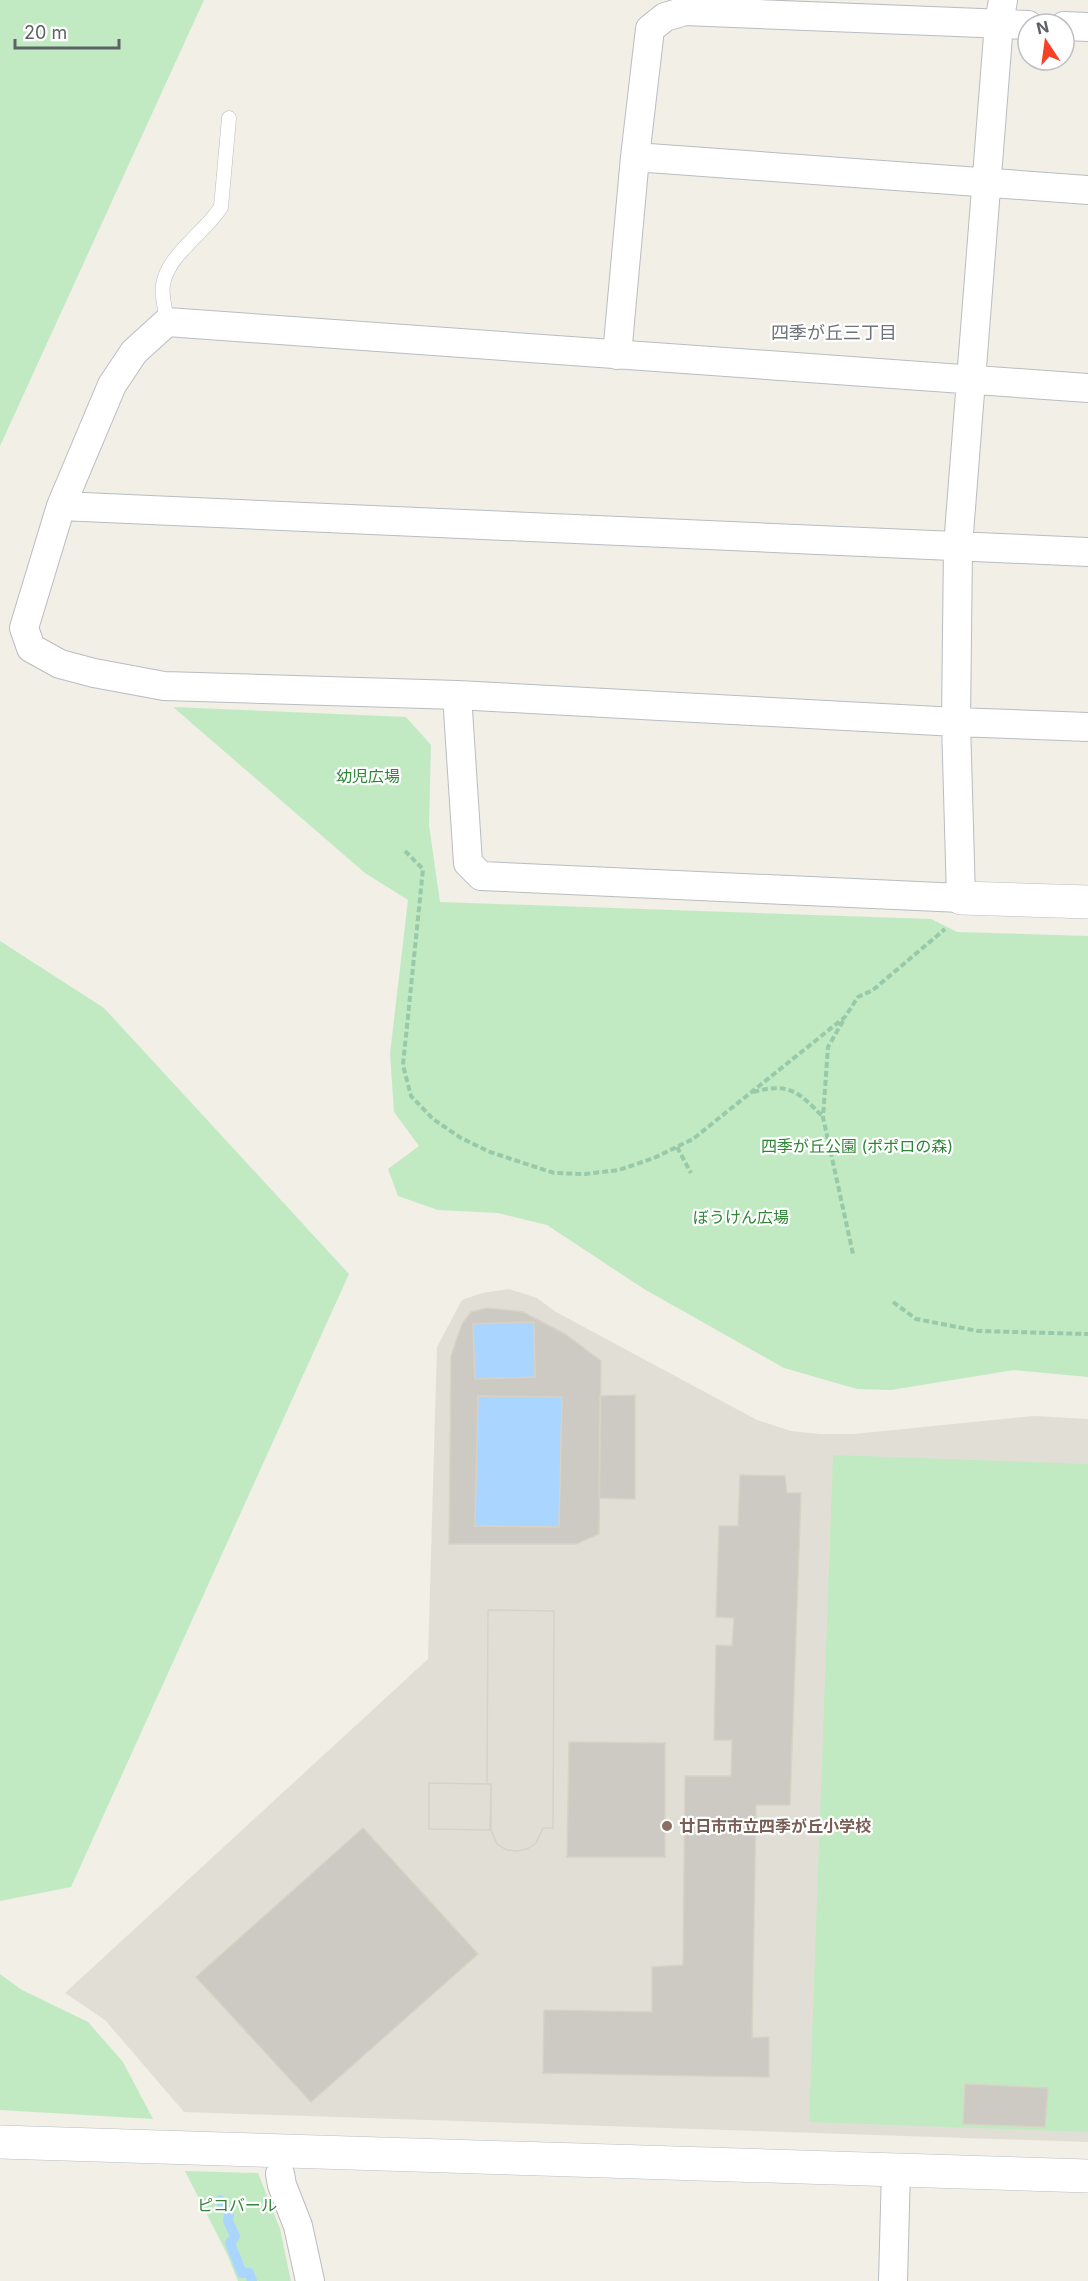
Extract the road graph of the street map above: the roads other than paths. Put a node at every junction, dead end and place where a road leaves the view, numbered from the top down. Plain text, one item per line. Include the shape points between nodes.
1 (1001, 12) edge
2 (1016, 19) edge
3 (229, 118) dead end
4 (635, 157) junction
5 (986, 183) junction
6 (1088, 190) edge
7 (167, 322) junction
8 (617, 355) junction
9 (971, 381) junction
10 (1088, 388) edge
11 (61, 506) junction
12 (958, 546) junction
13 (1088, 552) edge
14 (457, 695) junction
15 (956, 722) junction
16 (1088, 727) edge
17 (962, 898) junction
18 (1088, 902) edge
19 (0, 2142) edge
20 (896, 2170) junction
21 (280, 2174) dead end
22 (1088, 2176) edge
23 (310, 2281) edge
24 (893, 2281) edge

1 - 2 street
1 - 4 street via 684,11 665,17 650,29
1 - 5 street
3 - 7 lane via 221,207 168,266 162,286
4 - 5 street
4 - 8 street
5 - 6 street
5 - 9 street
7 - 8 street
7 - 11 street via 134,352 112,385
8 - 9 street
9 - 10 street
9 - 12 street
11 - 12 street
11 - 14 street via 24,628 30,648 60,664 164,686
12 - 13 street
12 - 15 street
14 - 15 street
14 - 17 street via 468,863 481,876
15 - 16 street
15 - 17 street
17 - 18 street
19 - 20 street
20 - 22 street
20 - 24 street
21 - 23 street via 298,2226

